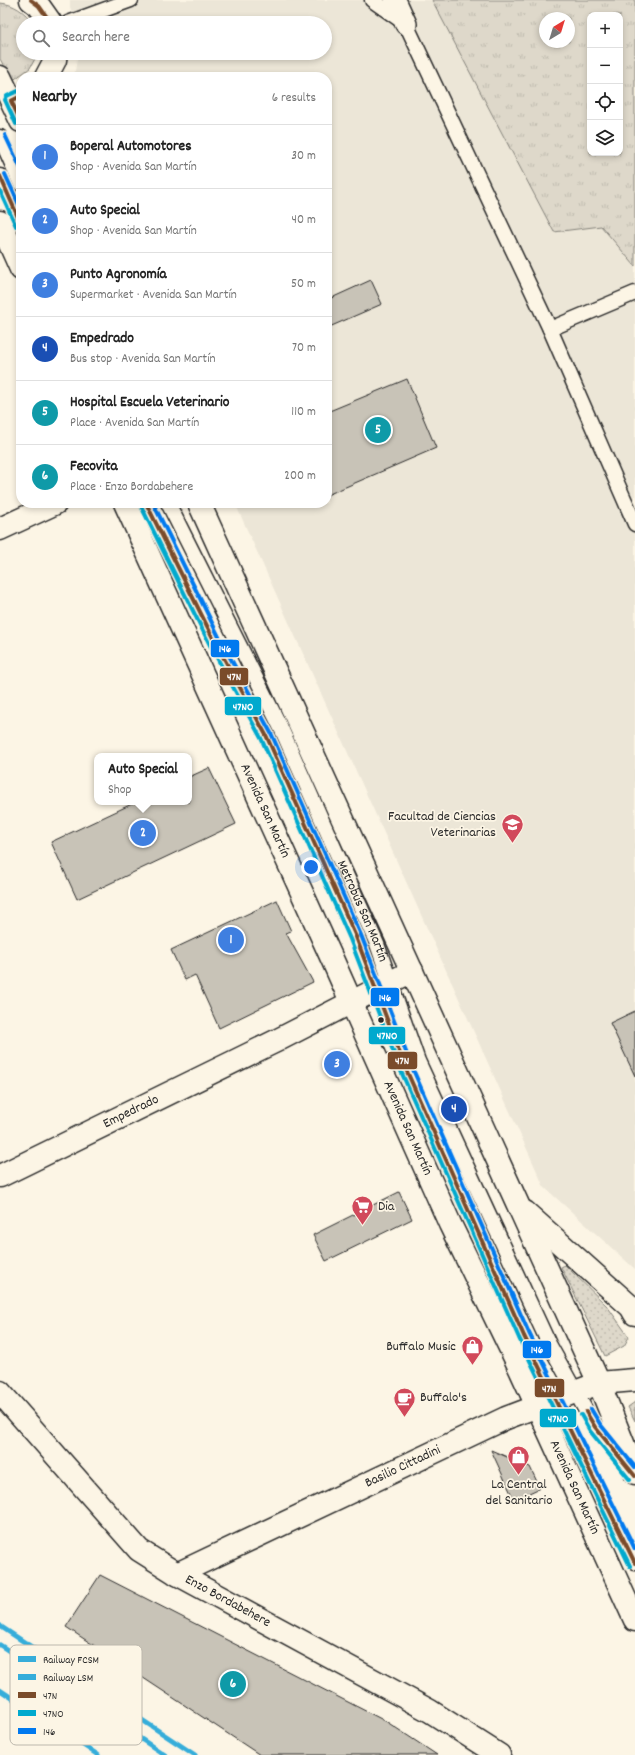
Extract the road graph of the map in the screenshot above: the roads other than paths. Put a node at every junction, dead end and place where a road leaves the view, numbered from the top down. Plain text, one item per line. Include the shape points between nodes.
1 (31, 0) edge
2 (130, 0) edge
3 (372, 0) edge
4 (396, 0) edge
5 (46, 16) edge
6 (86, 16) edge
7 (406, 24) junction
8 (55, 60) edge
9 (49, 72) edge
10 (0, 77) edge
11 (11, 99) edge
12 (16, 110) edge
13 (0, 137) edge
14 (16, 173) edge
15 (0, 176) edge
16 (16, 213) edge
17 (0, 222) edge
18 (16, 258) edge
19 (635, 293) edge
20 (550, 329) junction
21 (46, 508) edge
22 (127, 508) edge
23 (148, 508) edge
24 (170, 508) edge
25 (177, 508) edge
26 (201, 508) edge
27 (635, 524) edge
28 (0, 530) edge
29 (185, 537) junction
30 (412, 971) junction
31 (384, 985) junction
32 (352, 1001) junction
33 (0, 1176) edge
34 (517, 1204) junction
35 (635, 1314) edge
36 (635, 1380) edge
37 (598, 1383) junction
38 (0, 1392) edge
39 (555, 1399) junction
40 (635, 1474) edge
41 (635, 1563) edge
42 (177, 1574) junction
43 (635, 1620) edge
44 (499, 1755) edge

1 - 5 main road
2 - 6 lane
3 - 7 lane
4 - 7 street
7 - 20 lane
8 - 9 main road
10 - 11 main road
11 - 12 main road
13 - 14 lane
15 - 16 lane
17 - 18 main road
19 - 20 lane
20 - 27 lane
21 - 28 main road
22 - 32 main road, Avenida San Martín
23 - 31 lane, Metrobús San Martín via 215,642 266,735 353,930
24 - 29 lane, Metrobús San Martín
25 - 29 lane, Metrobús San Martín
26 - 30 main road
29 - 31 lane, Metrobús San Martín via 281,728 378,944
30 - 31 main road, Empedrado
30 - 34 main road
31 - 32 main road, Empedrado
31 - 39 lane, Metrobús San Martín via 405,1067 530,1350
31 - 39 lane, Metrobús San Martín via 549,1344
32 - 33 main road, Empedrado
32 - 39 main road, Avenida San Martín via 450,1224 510,1351
34 - 35 main road via 631,1307
34 - 37 main road
36 - 37 main road, Basilio Cittadini
37 - 39 main road, Basilio Cittadini
37 - 40 main road
38 - 42 main road, Enzo Bordabehere via 139,1550
39 - 40 lane, Metrobús San Martín via 595,1427
39 - 41 lane, Metrobús San Martín
39 - 42 main road, Basilio Cittadini via 506,1418
39 - 43 main road, Avenida San Martín
42 - 44 main road, Enzo Bordabehere via 430,1711

